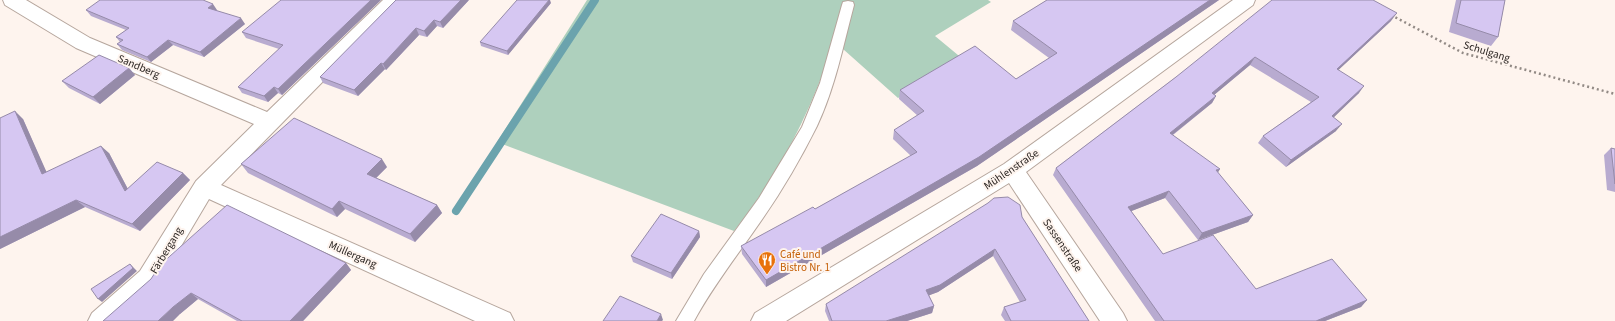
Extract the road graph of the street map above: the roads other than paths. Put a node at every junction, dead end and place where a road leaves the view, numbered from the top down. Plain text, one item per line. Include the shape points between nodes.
1 (394, 0) edge
2 (1246, 0) edge
3 (9, 3) edge
4 (848, 5) dead end
5 (270, 122) junction
6 (1012, 170) junction
7 (204, 187) junction
8 (101, 321) edge
9 (501, 321) edge
10 (685, 321) edge
11 (764, 321) edge
12 (1114, 321) edge

1 - 5 street
2 - 6 street, Mühlenstraße
3 - 5 street, Sandberg via 83,43
4 - 10 lane via 824,93 810,126 758,213 716,268
5 - 7 street
6 - 11 street, Mühlenstraße
6 - 12 street, Sassenstraße
7 - 8 street, Färbergang via 150,278
7 - 9 street, Müllergang

